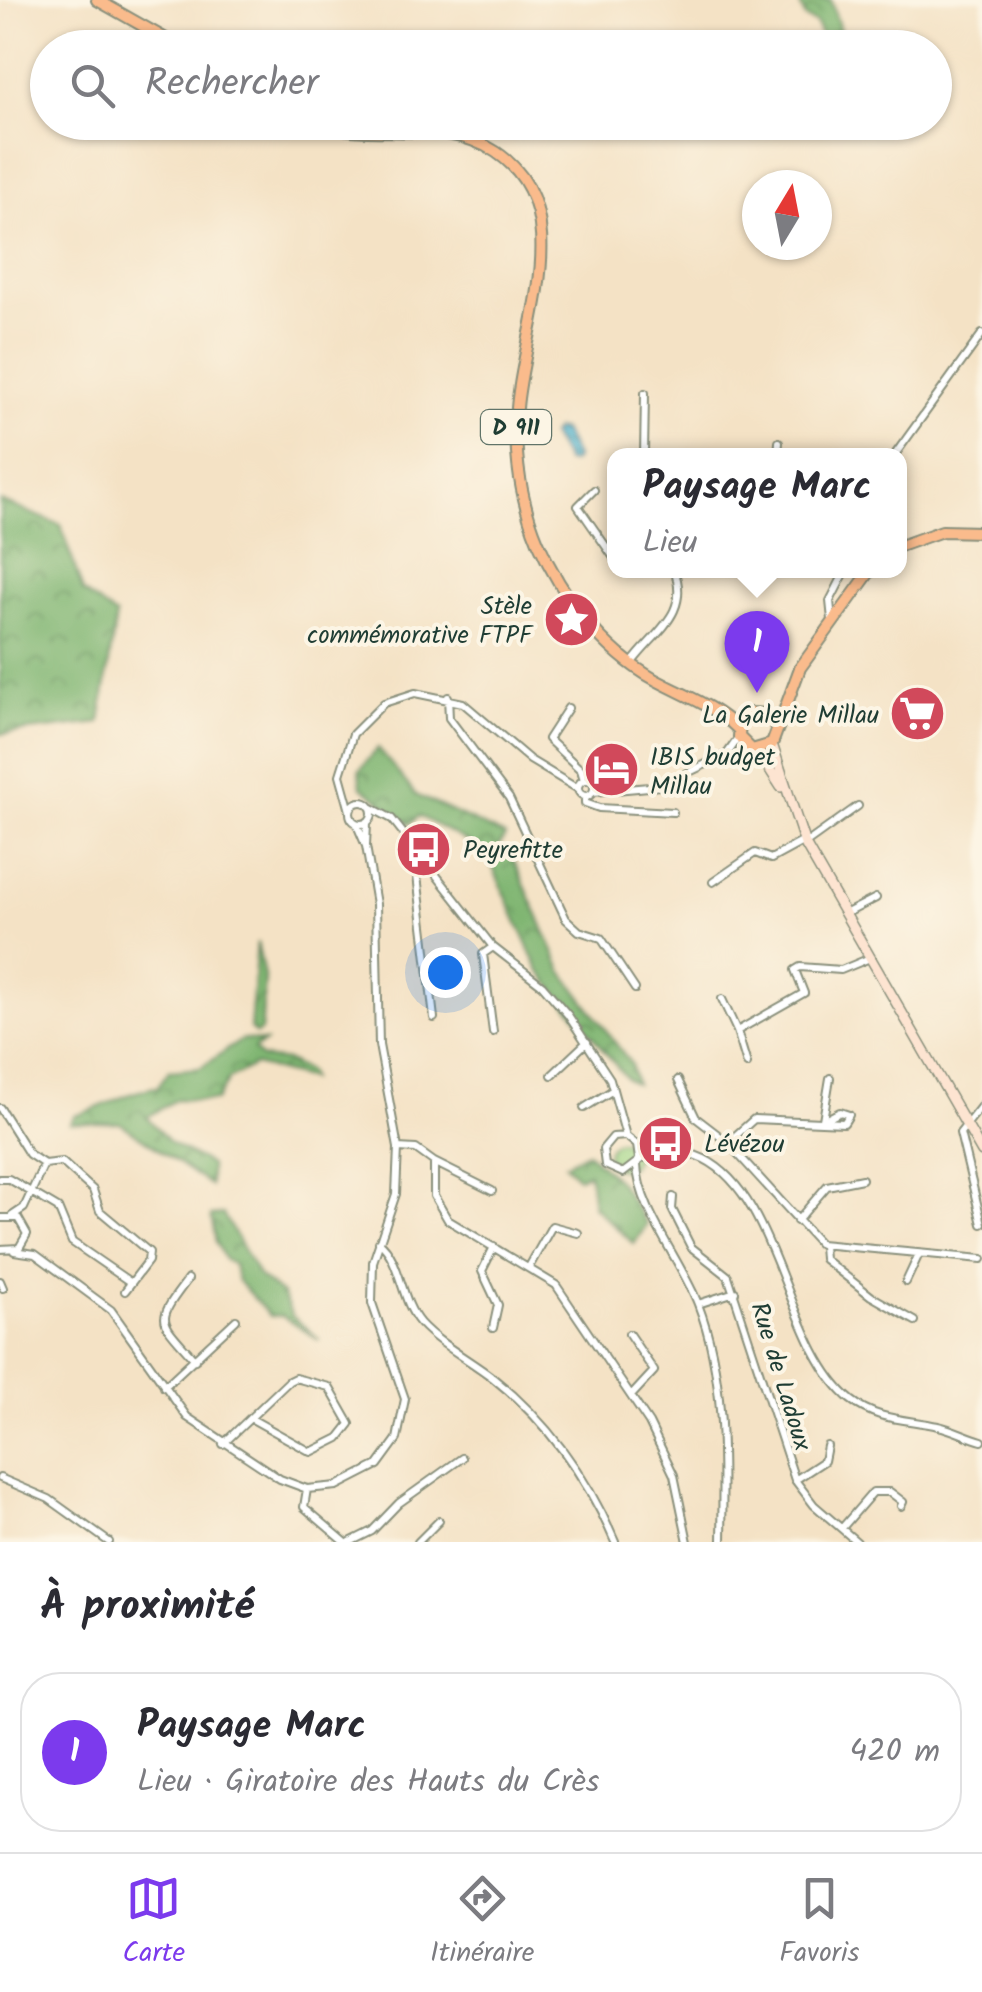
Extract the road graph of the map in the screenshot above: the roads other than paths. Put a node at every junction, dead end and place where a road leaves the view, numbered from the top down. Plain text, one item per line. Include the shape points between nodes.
1 (97, 0) edge
2 (106, 0) edge
3 (132, 18) junction
4 (152, 30) edge
5 (470, 140) edge
6 (982, 334) edge
7 (645, 393) dead end
8 (779, 442) dead end
9 (644, 448) edge
10 (779, 448) edge
11 (900, 448) edge
12 (594, 490) dead end
13 (982, 532) edge
14 (907, 544) edge
15 (607, 548) edge
16 (676, 578) edge
17 (842, 578) edge
18 (865, 578) edge
19 (832, 620) junction
20 (632, 662) junction
21 (788, 694) junction
22 (448, 696) junction
23 (568, 708) dead end
24 (768, 714) junction
25 (744, 717) junction
26 (777, 727) junction
27 (738, 733) junction
28 (772, 744) junction
29 (754, 750) junction
30 (703, 766) junction
31 (580, 784) junction
32 (341, 785) junction
33 (590, 791) junction
34 (786, 796) junction
35 (360, 802) junction
36 (858, 806) dead end
37 (370, 808) junction
38 (350, 810) junction
39 (673, 812) dead end
40 (385, 815) junction
41 (369, 820) junction
42 (356, 824) junction
43 (805, 842) junction
44 (366, 846) junction
45 (418, 852) junction
46 (713, 882) dead end
47 (876, 898) dead end
48 (845, 914) junction
49 (494, 946) junction
50 (870, 958) junction
51 (635, 989) dead end
52 (722, 999) dead end
53 (434, 1018) dead end
54 (736, 1030) junction
55 (494, 1032) dead end
56 (587, 1042) junction
57 (747, 1064) dead end
58 (552, 1075) dead end
59 (830, 1078) dead end
60 (678, 1080) dead end
61 (613, 1090) junction
62 (982, 1105) edge
63 (0, 1108) edge
64 (584, 1108) dead end
65 (618, 1118) junction
66 (967, 1125) junction
67 (626, 1136) junction
68 (613, 1137) junction
69 (637, 1145) junction
70 (398, 1148) junction
71 (654, 1149) junction
72 (982, 1152) edge
73 (434, 1162) junction
74 (638, 1162) junction
75 (44, 1164) junction
76 (754, 1170) junction
77 (623, 1173) junction
78 (0, 1179) edge
79 (862, 1180) dead end
80 (637, 1182) junction
81 (492, 1191) dead end
82 (32, 1193) junction
83 (674, 1197) dead end
84 (24, 1208) junction
85 (12, 1216) junction
86 (0, 1218) edge
87 (797, 1221) junction
88 (982, 1224) edge
89 (26, 1230) junction
90 (578, 1233) dead end
91 (379, 1242) junction
92 (823, 1245) junction
93 (494, 1247) junction
94 (0, 1249) edge
95 (14, 1250) junction
96 (35, 1254) junction
97 (919, 1254) junction
98 (982, 1259) edge
99 (529, 1267) junction
100 (188, 1279) dead end
101 (130, 1282) junction
102 (906, 1282) dead end
103 (125, 1291) dead end
104 (734, 1292) junction
105 (698, 1304) junction
106 (236, 1320) dead end
107 (915, 1321) dead end
108 (493, 1328) dead end
109 (629, 1334) dead end
110 (195, 1360) junction
111 (164, 1387) junction
112 (631, 1396) junction
113 (250, 1418) junction
114 (982, 1440) edge
115 (223, 1444) junction
116 (827, 1446) dead end
117 (462, 1458) dead end
118 (0, 1478) edge
119 (795, 1480) junction
120 (306, 1489) junction
121 (901, 1506) dead end
122 (440, 1521) dead end
123 (842, 1528) junction
124 (109, 1542) edge
125 (348, 1542) edge
126 (418, 1542) edge
127 (615, 1542) edge
128 (688, 1542) edge
129 (722, 1542) edge
130 (857, 1542) edge

1 - 3 main road
2 - 3 main road
3 - 4 main road
5 - 20 main road, D 911 via 497,152 530,189 540,219 542,244 517,402 517,461 538,540 579,610
6 - 11 street
7 - 9 street
8 - 10 street
12 - 15 street via 578,506
13 - 14 main road via 942,531
16 - 20 street via 680,601 671,619
17 - 19 street via 830,600
18 - 19 main road
19 - 21 main road
20 - 25 main road, D 911
20 - 27 main road, D 911 via 716,710
21 - 24 main road
21 - 26 main road
22 - 31 street via 477,712 530,760
22 - 32 street via 415,693 371,712 345,750
22 - 51 street via 450,718 509,798 566,919 601,938
23 - 31 street via 548,739 581,770
24 - 25 main road
24 - 26 main road
25 - 27 main road
26 - 28 main road
27 - 29 main road
27 - 30 street via 727,754
28 - 29 main road
28 - 34 main road
29 - 30 street
29 - 34 main road
30 - 33 street via 651,789
31 - 33 street
31 - 33 street
32 - 35 street
32 - 38 street
33 - 39 street via 586,803 599,808
34 - 43 main road
35 - 37 street
35 - 38 street
36 - 43 street
37 - 40 street
37 - 41 street
38 - 42 street
40 - 41 street
40 - 45 street
41 - 42 street
41 - 44 street
42 - 44 street
43 - 46 street via 771,859 755,853
43 - 48 main road
44 - 70 street via 376,904 379,1045
45 - 49 street
45 - 53 street
47 - 48 street
48 - 50 main road
49 - 55 street via 483,954
49 - 56 street via 555,997
50 - 54 street via 841,970 800,966 804,993
50 - 66 main road
52 - 54 street
54 - 57 street
56 - 58 street
56 - 61 street
59 - 76 street via 823,1121 761,1118 741,1127 735,1144
60 - 76 street via 696,1118
61 - 64 street
61 - 65 street
62 - 66 street
63 - 75 street via 29,1154
65 - 67 street
65 - 68 street
66 - 72 main road
66 - 88 street via 960,1134
67 - 68 street
67 - 69 street
68 - 77 street via 603,1160
69 - 71 street
69 - 74 street
70 - 73 street via 416,1149
70 - 91 street via 396,1194
71 - 74 street
71 - 114 street via 706,1160 739,1188 828,1374 852,1400 887,1418
73 - 81 street
73 - 93 street via 440,1209
74 - 77 street
74 - 80 street
75 - 82 street
75 - 101 street via 62,1162 92,1190 100,1211 148,1252 148,1262
76 - 87 street
77 - 80 street
78 - 82 street
79 - 87 street via 827,1186
80 - 105 street
82 - 84 street
82 - 101 street via 64,1213 72,1242
83 - 104 street via 672,1209 687,1240 722,1268
84 - 85 street
84 - 89 street
85 - 86 street
85 - 89 street
87 - 92 street
89 - 95 street
89 - 96 street
90 - 99 street via 552,1226
91 - 120 street via 372,1303 404,1384 402,1426 388,1453 364,1475
91 - 127 street via 416,1319 527,1408 590,1490
92 - 97 street
92 - 107 street via 824,1259
93 - 99 street
93 - 108 street via 482,1271 498,1305
94 - 95 street
95 - 96 street
96 - 111 street via 121,1320
97 - 98 street
97 - 102 street
99 - 112 street via 556,1285
100 - 110 street via 163,1312 164,1324
101 - 103 street
104 - 105 street, Rue de Ladoux
104 - 119 street, Rue de Ladoux
105 - 129 street via 716,1379
106 - 110 street
109 - 112 street via 654,1371
110 - 111 street
111 - 115 street
112 - 128 street via 674,1475
113 - 113 street via 295,1378 329,1388 350,1424 311,1452
113 - 115 street
115 - 120 street
116 - 119 street via 824,1462
117 - 125 street via 372,1531
118 - 124 street via 49,1499
119 - 123 street, Rue de Ladoux
120 - 125 street via 304,1507
121 - 123 street via 890,1492 872,1492
122 - 126 street
123 - 130 street, Rue de Ladoux

